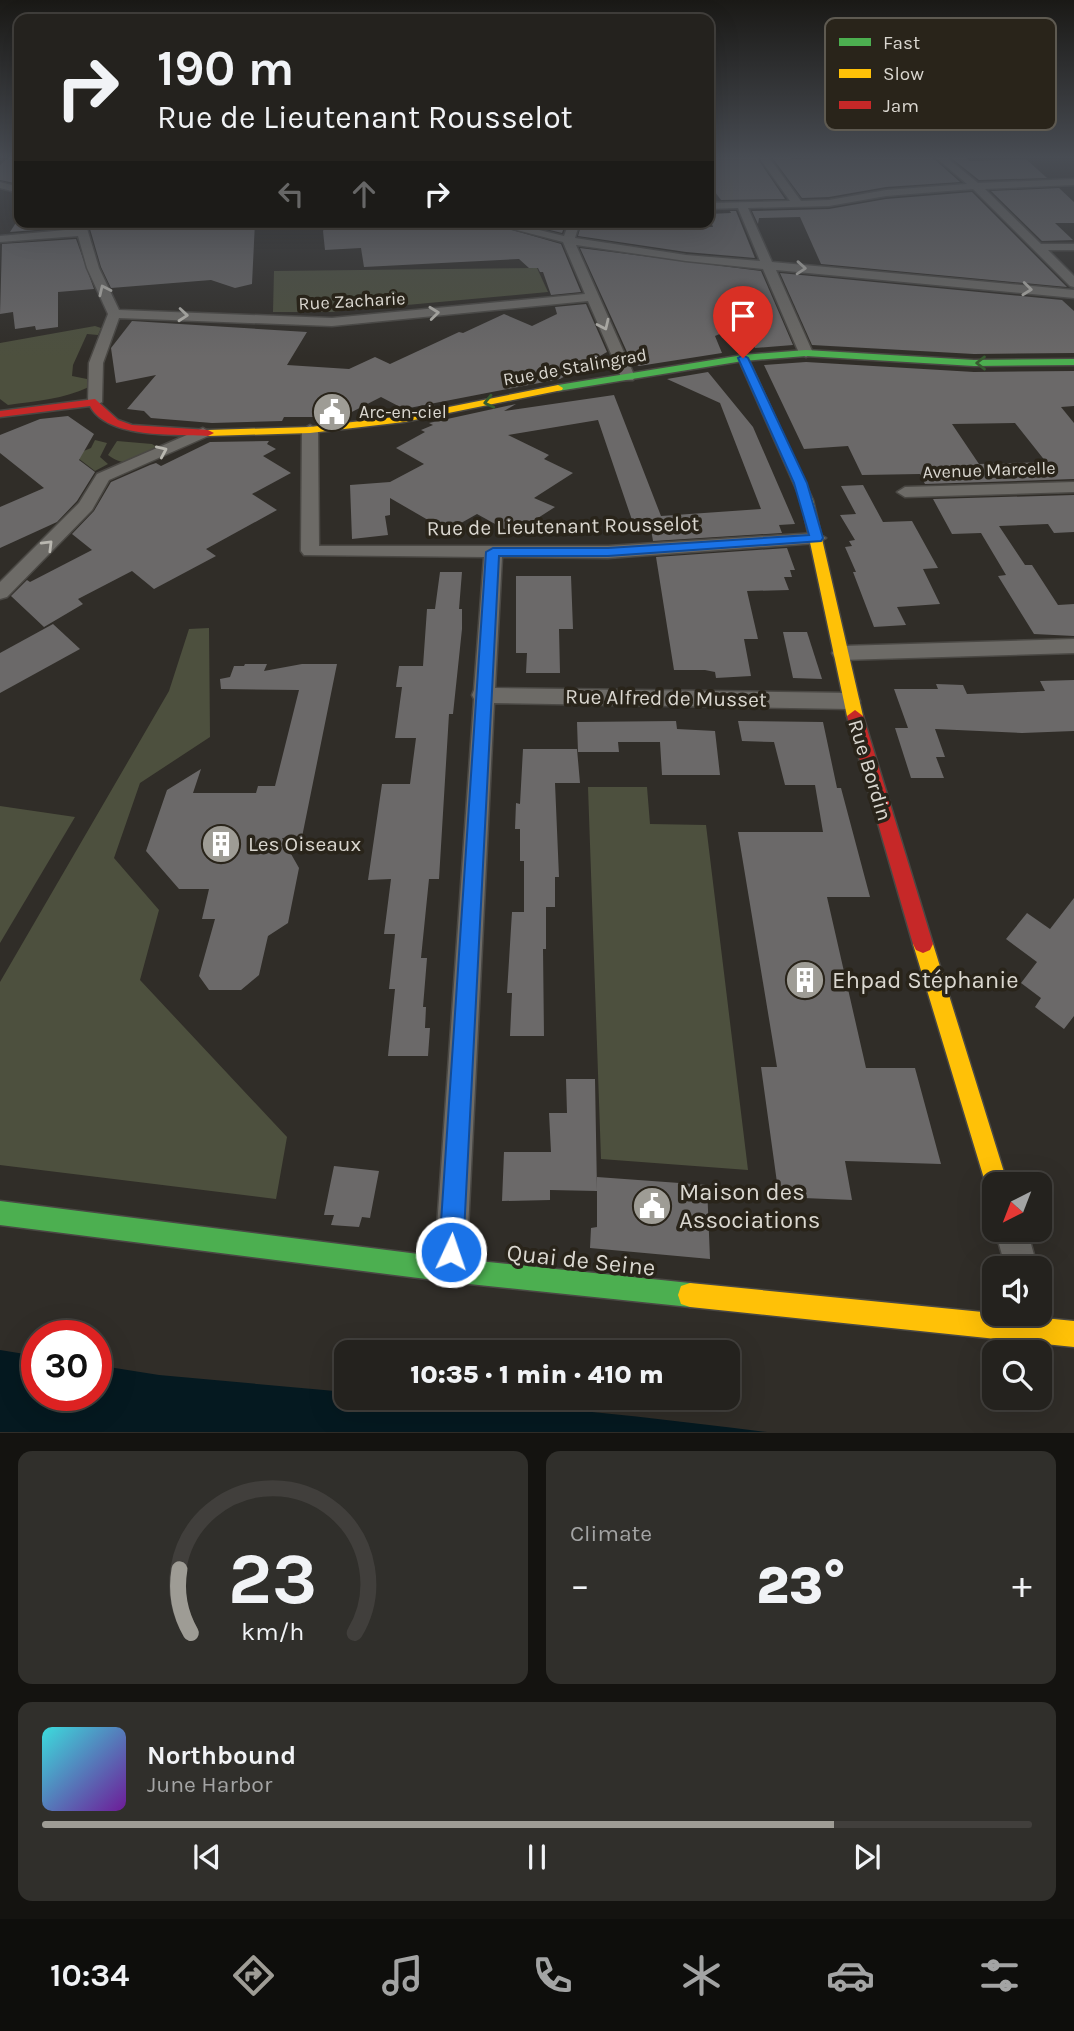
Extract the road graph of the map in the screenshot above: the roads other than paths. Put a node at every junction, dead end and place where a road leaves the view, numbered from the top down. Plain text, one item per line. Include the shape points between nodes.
1 (749, 223) edge
2 (1015, 223) edge
3 (74, 228) edge
4 (81, 228) edge
5 (517, 228) edge
6 (573, 228) edge
7 (0, 239) edge
8 (568, 240) junction
9 (1040, 247) junction
10 (1074, 247) edge
11 (767, 265) junction
12 (1074, 283) edge
13 (1074, 294) edge
14 (591, 297) junction
15 (114, 314) junction
16 (806, 353) junction
17 (743, 358) junction
18 (1074, 362) edge
19 (628, 377) junction
20 (95, 402) junction
21 (0, 414) edge
22 (310, 430) junction
23 (203, 433) junction
24 (1074, 487) edge
25 (905, 492) dead end
26 (817, 538) junction
27 (493, 552) junction
28 (0, 593) edge
29 (1074, 646) edge
30 (842, 653) junction
31 (482, 695) junction
32 (850, 701) junction
33 (993, 1172) edge
34 (0, 1213) edge
35 (450, 1270) junction
36 (1051, 1327) edge

1 - 11 street
2 - 9 street
3 - 7 street
15 -> 4 street
5 - 8 street
6 - 8 street
8 - 11 street
8 - 14 street
9 - 10 street
9 - 12 street
11 -> 13 street
11 - 16 street
15 -> 14 street, Rue Zacharie via 332,322
14 -> 19 street
15 - 20 street via 96,363
16 - 17 street, Rue de Stalingrad
18 -> 16 street, Rue de Stalingrad via 974,363
17 - 19 street, Rue de Stalingrad
17 - 26 street, Rue Bordin via 801,483
19 -> 22 street, Rue de Stalingrad via 404,419
20 - 21 street
20 - 23 street, Rue de Stalingrad via 114,422 130,428
22 - 23 street, Rue de Stalingrad
22 - 27 street, Rue de Lieutenant Rousselot via 310,551
28 -> 23 street via 86,506 103,477
24 - 25 street, Avenue Marcelle
26 - 27 street, Rue de Lieutenant Rousselot via 608,552
26 - 30 street, Rue Bordin
27 - 31 street
29 - 30 street
30 - 32 street, Rue Bordin
31 - 32 street, Rue Alfred de Musset
31 - 35 street
32 - 33 street, Rue Bordin
34 - 35 street, Quai de Seine
35 - 36 street, Quai de Seine

